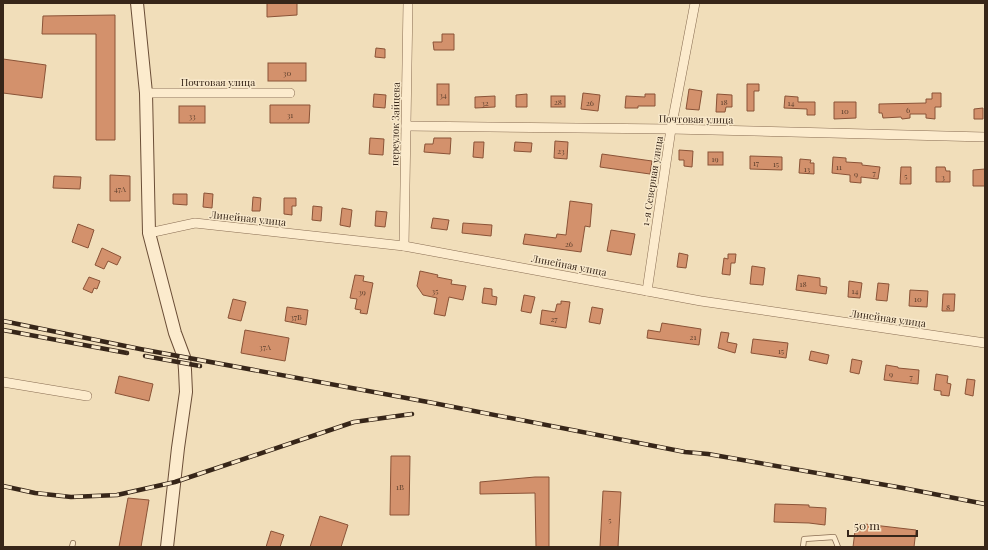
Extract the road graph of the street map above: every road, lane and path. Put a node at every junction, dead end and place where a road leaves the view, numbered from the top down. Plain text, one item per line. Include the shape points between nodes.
1 (138, 3) edge
2 (408, 3) edge
3 (695, 3) edge
4 (146, 93) junction
5 (290, 93) dead end
6 (406, 126) junction
7 (672, 129) junction
8 (985, 137) edge
9 (149, 233) junction
10 (404, 246) junction
11 (647, 291) junction
12 (985, 343) edge
13 (3, 382) edge
14 (87, 396) dead end
15 (167, 547) edge
16 (803, 547) edge
17 (838, 547) edge

1 - 4 street
2 - 6 street, переулок Зайцева
3 - 7 street, 1-я Северная улица
4 - 5 street, Почтовая улица
4 - 9 street
6 - 7 street, Почтовая улица
6 - 10 street, переулок Зайцева
7 - 8 street, Почтовая улица
7 - 11 street, 1-я Северная улица
9 - 10 street, Линейная улица via 195,223
9 - 15 street via 175,333 184,357 185,370 186,392
10 - 11 street, Линейная улица
11 - 12 street, Линейная улица
13 - 14 street
16 - 17 lane via 804,539 834,537

